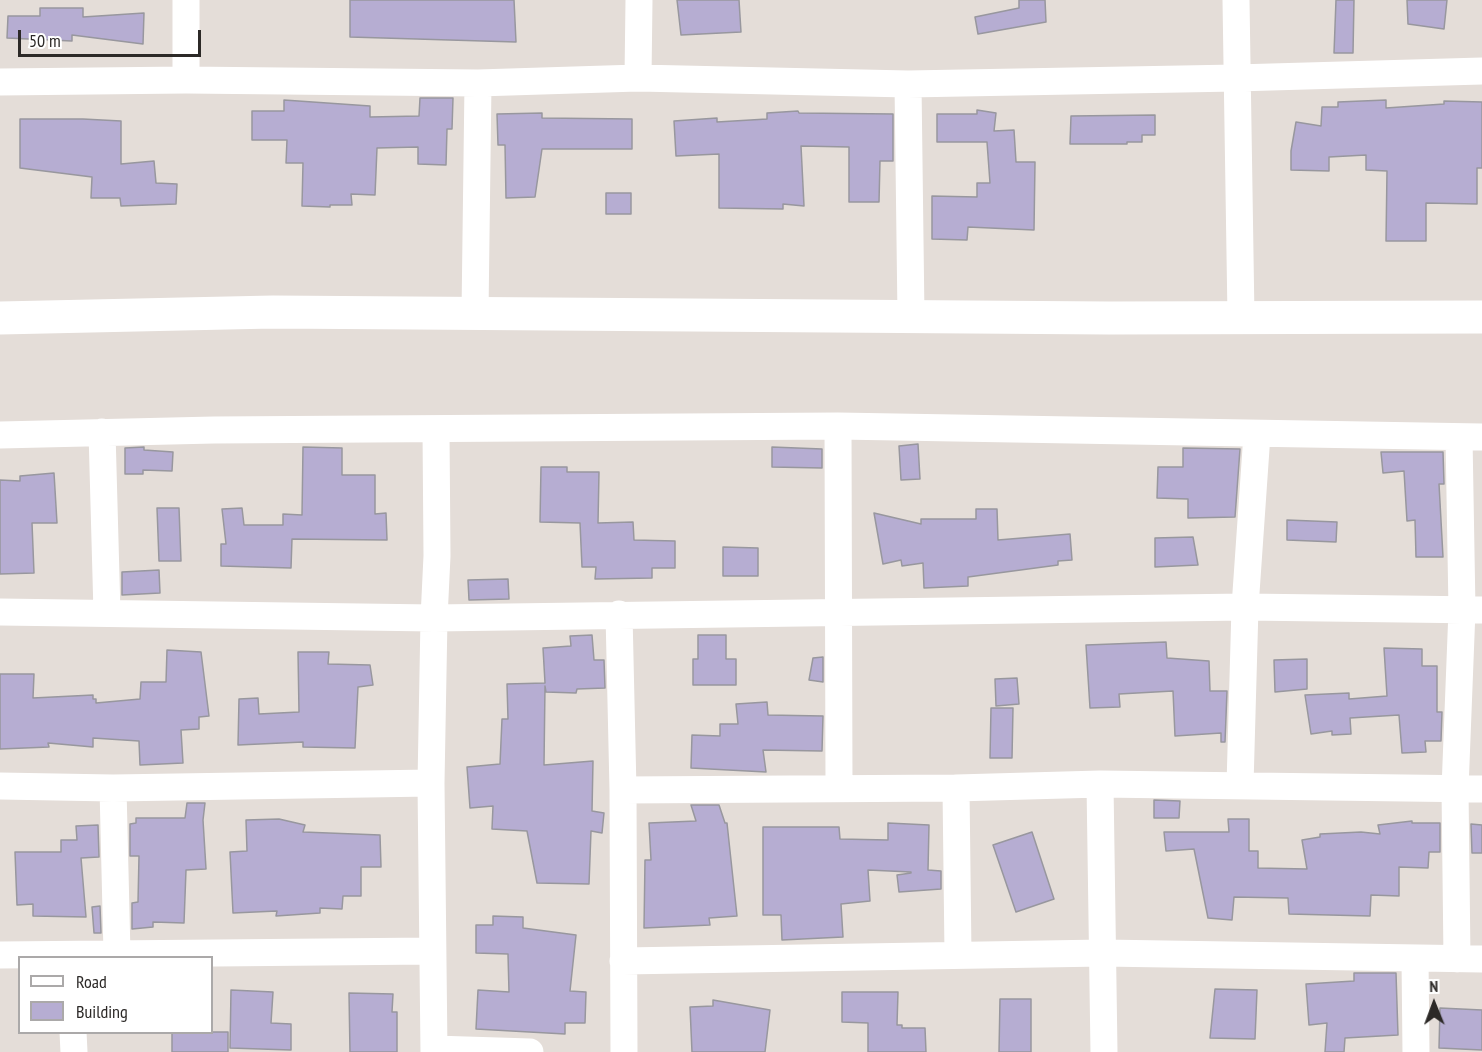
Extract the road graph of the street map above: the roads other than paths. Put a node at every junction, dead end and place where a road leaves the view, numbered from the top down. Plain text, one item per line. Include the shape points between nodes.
1 (186, 0) edge
2 (639, 0) edge
3 (1236, 0) edge
4 (1482, 71) edge
5 (638, 78) junction
6 (1236, 78) junction
7 (186, 80) junction
8 (0, 82) edge
9 (478, 83) junction
10 (908, 84) junction
11 (475, 313) junction
12 (911, 317) junction
13 (1241, 317) junction
14 (1482, 317) edge
15 (0, 318) edge
16 (838, 426) junction
17 (436, 430) junction
18 (102, 432) junction
19 (1257, 434) junction
20 (0, 435) edge
21 (1471, 437) edge
22 (1245, 607) junction
23 (1472, 610) edge
24 (0, 612) edge
25 (107, 613) junction
26 (840, 613) junction
27 (619, 614) junction
28 (434, 618) junction
29 (431, 783) junction
30 (1100, 784) junction
31 (1240, 785) junction
32 (0, 786) edge
33 (114, 788) junction
34 (839, 788) junction
35 (956, 788) junction
36 (1455, 789) junction
37 (1482, 789) edge
38 (623, 790) junction
39 (431, 951) junction
40 (1103, 953) junction
41 (117, 954) junction
42 (0, 955) edge
43 (958, 955) junction
44 (73, 956) edge
45 (1415, 959) junction
46 (1470, 959) edge
47 (623, 961) junction
48 (73, 1034) edge
49 (434, 1050) edge
50 (74, 1052) edge
51 (530, 1052) edge
52 (624, 1052) edge
53 (1104, 1052) edge
54 (1416, 1052) edge

1 - 7 street
2 - 5 street
3 - 6 street
4 - 6 street
5 - 9 street
5 - 10 street
6 - 10 street
6 - 13 street
7 - 8 street
7 - 9 street
9 - 11 street
10 - 12 street
11 - 12 street
11 - 15 street via 273,312
12 - 13 street
13 - 14 street
16 - 17 street
16 - 19 street
16 - 26 street
17 - 18 street
17 - 28 street
18 - 20 street
18 - 25 street
19 - 21 street
19 - 22 street
21 - 23 street
22 - 23 street
22 - 26 street
22 - 31 street
23 - 36 street
24 - 25 street
25 - 28 street
26 - 27 street
26 - 34 street
27 - 28 street
27 - 38 street
28 - 29 street
29 - 33 street
29 - 39 street
30 - 31 street
30 - 35 street
30 - 40 street
31 - 36 street
32 - 33 street
33 - 41 street
34 - 35 street
34 - 38 street
35 - 43 street
36 - 37 street
36 - 46 street
38 - 47 street
39 - 41 street
39 - 49 street
40 - 43 street
40 - 45 street
40 - 53 street
41 - 44 street
42 - 44 street
43 - 47 street
45 - 46 street
45 - 54 street
47 - 52 street
48 - 50 street
49 - 51 street

